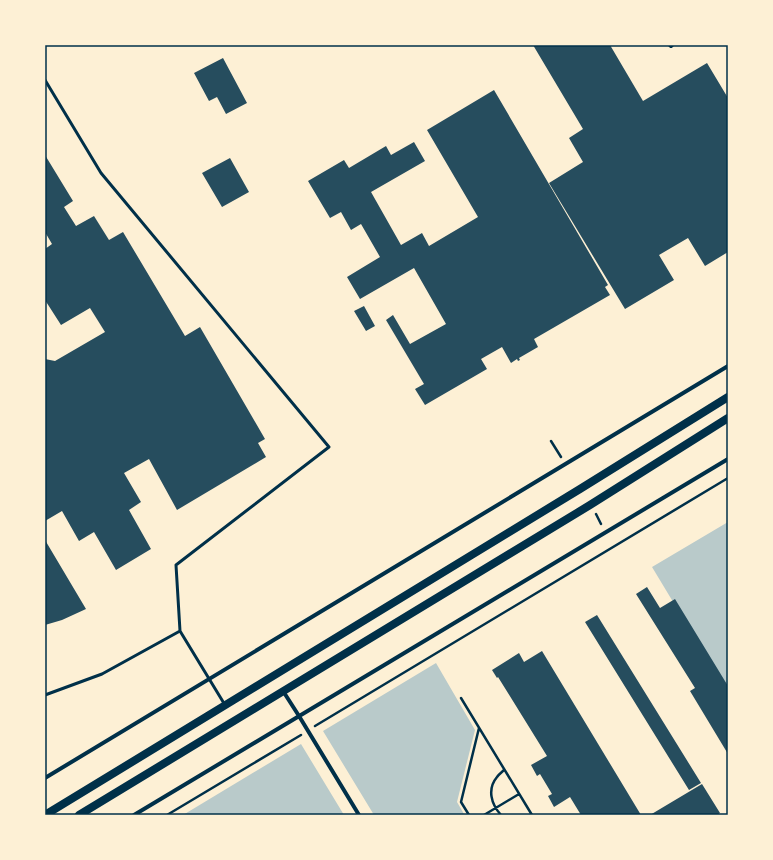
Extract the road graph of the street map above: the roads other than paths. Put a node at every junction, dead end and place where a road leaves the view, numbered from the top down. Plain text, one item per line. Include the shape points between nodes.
1 (45, 80) edge
2 (728, 366) edge
3 (728, 397) edge
4 (728, 418) edge
5 (728, 459) edge
6 (180, 631) junction
7 (209, 679) junction
8 (283, 691) junction
9 (45, 694) edge
10 (225, 705) junction
11 (300, 716) junction
12 (45, 778) edge
13 (45, 815) edge
14 (79, 815) edge
15 (134, 815) edge
16 (359, 815) edge

1 - 6 lane via 101,174 328,446 176,565
2 - 7 street
3 - 10 main road
4 - 8 main road via 584,509
5 - 11 street
6 - 7 lane
6 - 9 lane via 102,674
7 - 10 lane
7 - 12 street
8 - 11 street
8 - 14 main road
10 - 13 main road
11 - 15 street
11 - 16 street

